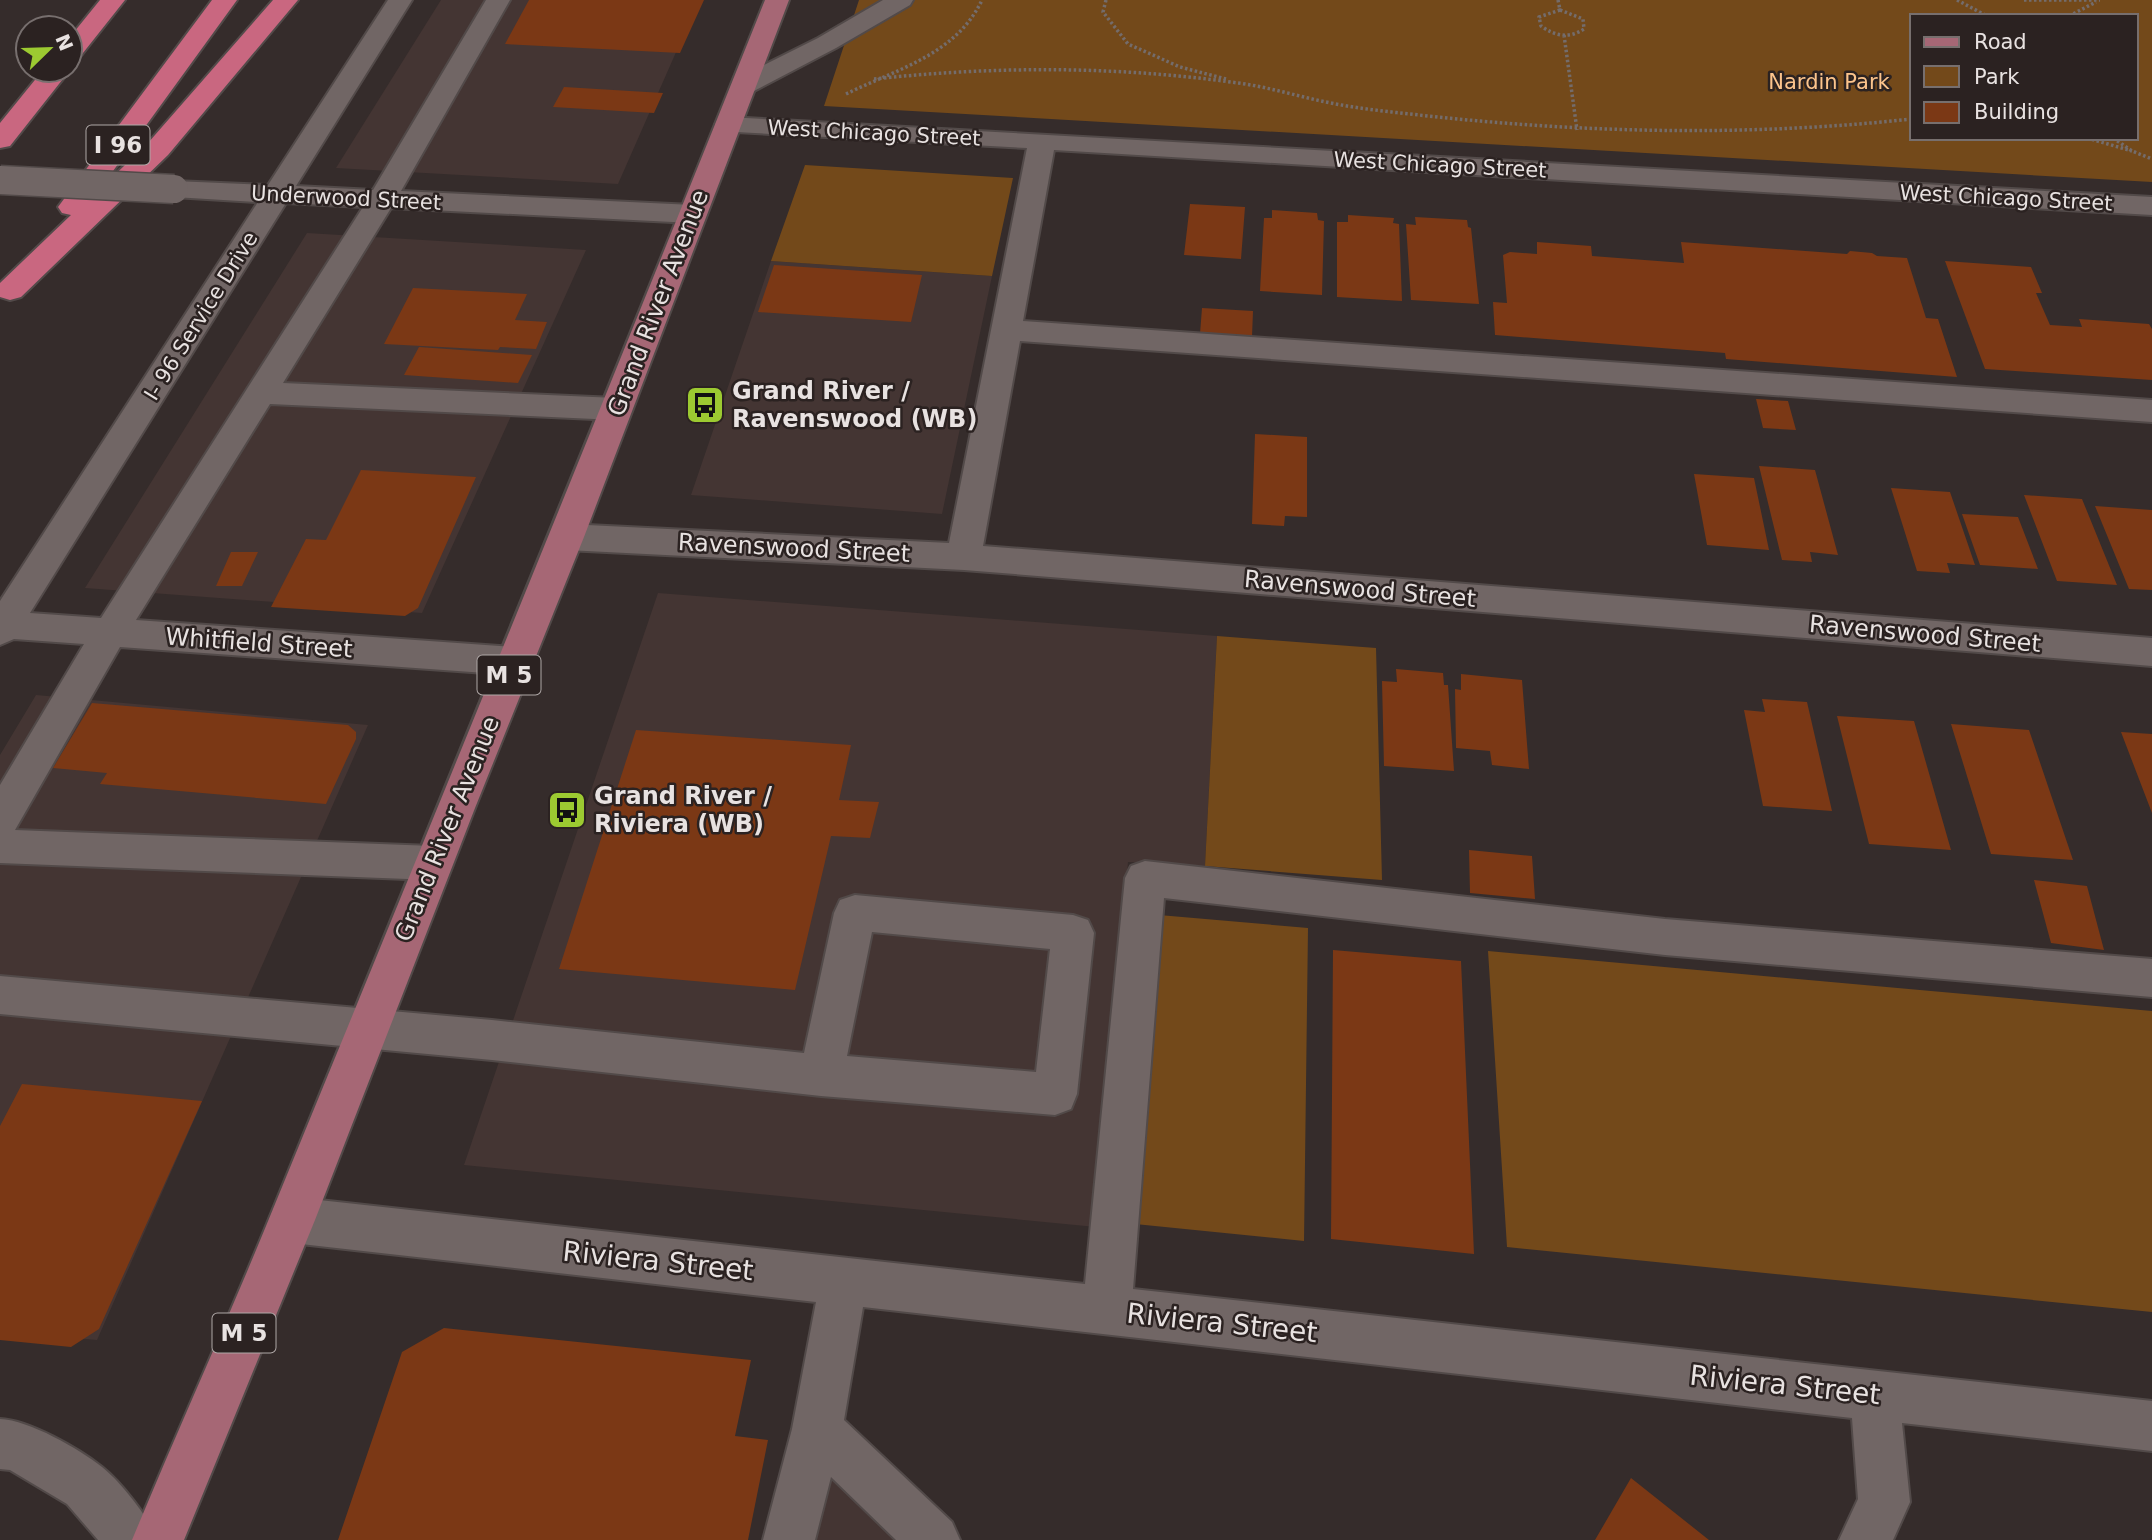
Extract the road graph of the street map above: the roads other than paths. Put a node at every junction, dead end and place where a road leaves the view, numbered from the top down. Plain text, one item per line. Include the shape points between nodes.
1 (113, 0) edge
2 (225, 0) edge
3 (286, 0) edge
4 (400, 0) edge
5 (498, 0) edge
6 (777, 0) edge
7 (901, 0) edge
8 (84, 36) edge
9 (36, 84) edge
10 (46, 84) edge
11 (745, 85) junction
12 (23, 112) junction
13 (728, 125) junction
14 (0, 140) edge
15 (1042, 141) junction
16 (0, 180) edge
17 (278, 195) junction
18 (382, 199) junction
19 (2152, 206) edge
20 (693, 214) junction
21 (5, 297) edge
22 (1007, 330) junction
23 (260, 393) junction
24 (616, 409) junction
25 (2152, 411) edge
26 (567, 537) junction
27 (964, 558) junction
28 (2, 628) edge
29 (110, 633) junction
30 (2152, 652) edge
31 (514, 661) junction
32 (0, 820) edge
33 (0, 846) edge
34 (433, 863) junction
35 (2152, 978) edge
36 (0, 995) edge
37 (368, 1028) junction
38 (821, 1074) junction
39 (292, 1220) junction
40 (844, 1281) junction
41 (1107, 1310) junction
42 (1875, 1395) junction
43 (2152, 1426) edge
44 (817, 1429) junction
45 (0, 1444) edge
46 (132, 1540) edge
47 (159, 1540) edge
48 (789, 1540) edge
49 (934, 1540) edge
50 (1865, 1540) edge

1 - 8 highway
2 - 21 highway, I 96
3 - 21 highway via 158,149
4 - 17 street, I- 96 Service Drive
5 - 18 street
6 - 11 main road, Grand River Avenue / M 5
7 - 11 street
9 - 12 highway
10 - 12 highway
11 - 13 main road, Grand River Avenue / M 5
12 - 14 highway
13 - 15 street, West Chicago Street
13 - 20 main road, Grand River Avenue / M 5
15 - 19 street, West Chicago Street
15 - 22 street
16 - 17 street, Underwood Street, bridge
17 - 18 street, Underwood Street
17 - 28 street, I- 96 Service Drive
18 - 20 street, Underwood Street
18 - 23 street
20 - 24 main road, Grand River Avenue / M 5
22 - 25 street
22 - 27 street
23 - 24 street
23 - 29 street
24 - 26 main road, Grand River Avenue / M 5
26 - 27 street, Ravenswood Street
26 - 31 main road, Grand River Avenue / M 5
27 - 30 street, Ravenswood Street
28 - 29 street, Whitfield Street
29 - 31 street, Whitfield Street
29 - 32 street
31 - 34 main road, Grand River Avenue / M 5
33 - 34 street
34 - 37 main road, Grand River Avenue / M 5
35 - 41 street via 1665,937 1145,878
36 - 37 street
37 - 38 street
37 - 39 main road, Grand River Avenue / M 5
38 - 38 street via 1055,1094 1073,933 855,913
39 - 40 street, Riviera Street
39 - 47 main road, Grand River Avenue / M 5
40 - 41 street, Riviera Street
40 - 44 street
41 - 42 street, Riviera Street
42 - 43 street, Riviera Street
42 - 50 street via 1884,1502
44 - 48 street
44 - 49 street
45 - 46 street via 16,1446 85,1486

